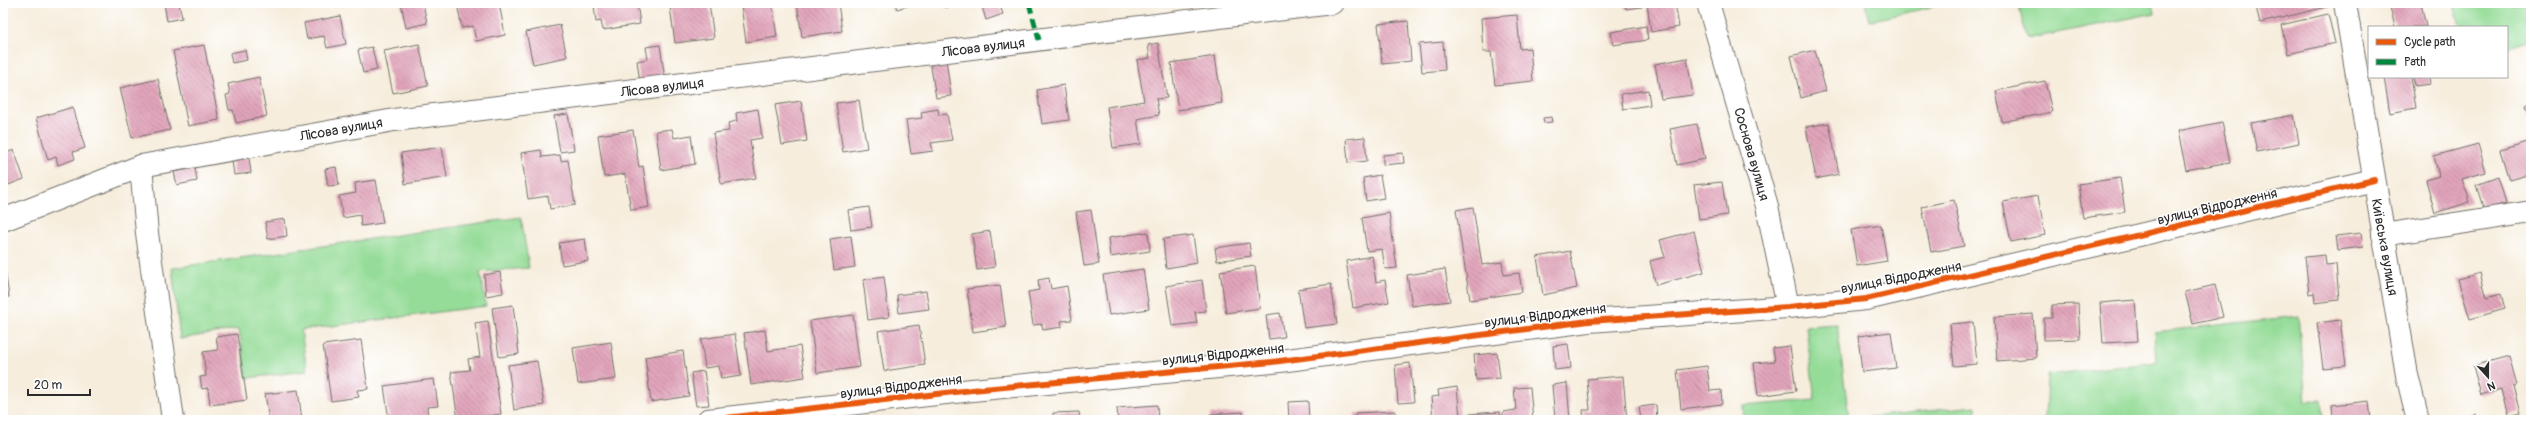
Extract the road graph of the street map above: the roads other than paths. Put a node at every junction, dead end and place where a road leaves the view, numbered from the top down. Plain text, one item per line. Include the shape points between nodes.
1 (1332, 3) edge
2 (1708, 3) edge
3 (2345, 3) edge
4 (141, 166) junction
5 (2374, 180) junction
6 (2531, 212) edge
7 (3, 220) edge
8 (2383, 235) junction
9 (1788, 307) junction
10 (173, 420) edge
11 (708, 420) edge
12 (2418, 420) edge

1 - 4 street, Лісова вулиця via 394,120
2 - 9 street, Соснова вулиця via 1767,206
3 - 5 street, Київська вулиця
4 - 7 street, Лісова вулиця
4 - 10 street via 147,233
5 - 8 street, Київська вулиця
5 - 9 street, вулиця Відродження via 1866,298
6 - 8 street
8 - 12 street, Київська вулиця via 2407,375
9 - 11 street, вулиця Відродження via 1589,321 1272,362 972,390

